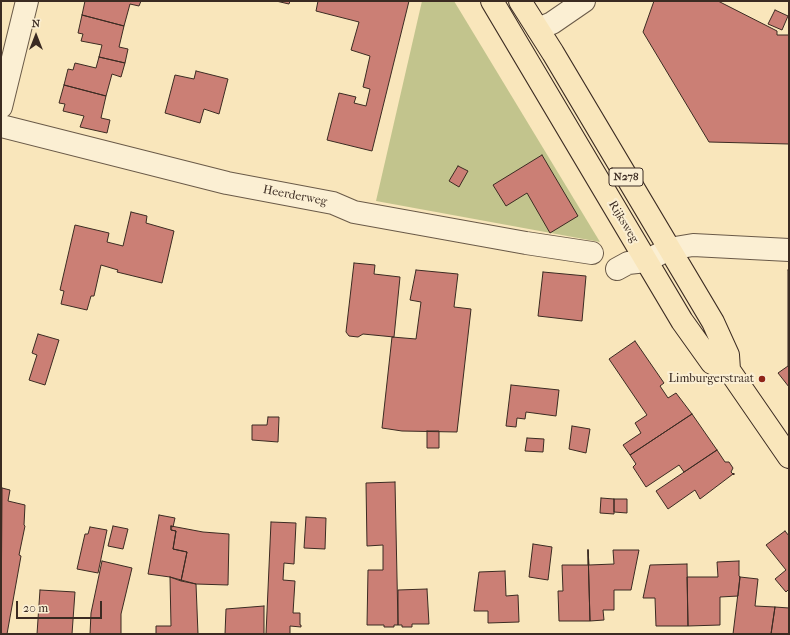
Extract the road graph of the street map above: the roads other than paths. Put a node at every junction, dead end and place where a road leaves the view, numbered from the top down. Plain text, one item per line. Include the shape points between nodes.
1 (27, 1) edge
2 (492, 1) edge
3 (520, 1) edge
4 (584, 1) edge
5 (538, 29) junction
6 (1, 107) edge
7 (1, 126) edge
8 (669, 249) junction
9 (789, 250) edge
10 (592, 254) dead end
11 (646, 261) junction
12 (620, 267) dead end
13 (729, 370) junction
14 (789, 457) edge

1 - 6 street
2 - 11 main road, Rijksweg / N278
3 - 5 main road, N278
4 - 5 street via 552,23
5 - 8 main road, N278
7 - 10 street, Heerderweg via 227,183 333,203 354,212
8 - 9 street via 693,245
8 - 11 street
8 - 13 main road, N278 via 713,322 728,354
11 - 12 street
11 - 13 main road, Rijksweg / N278 via 699,346 712,363
13 - 14 main road, N278

